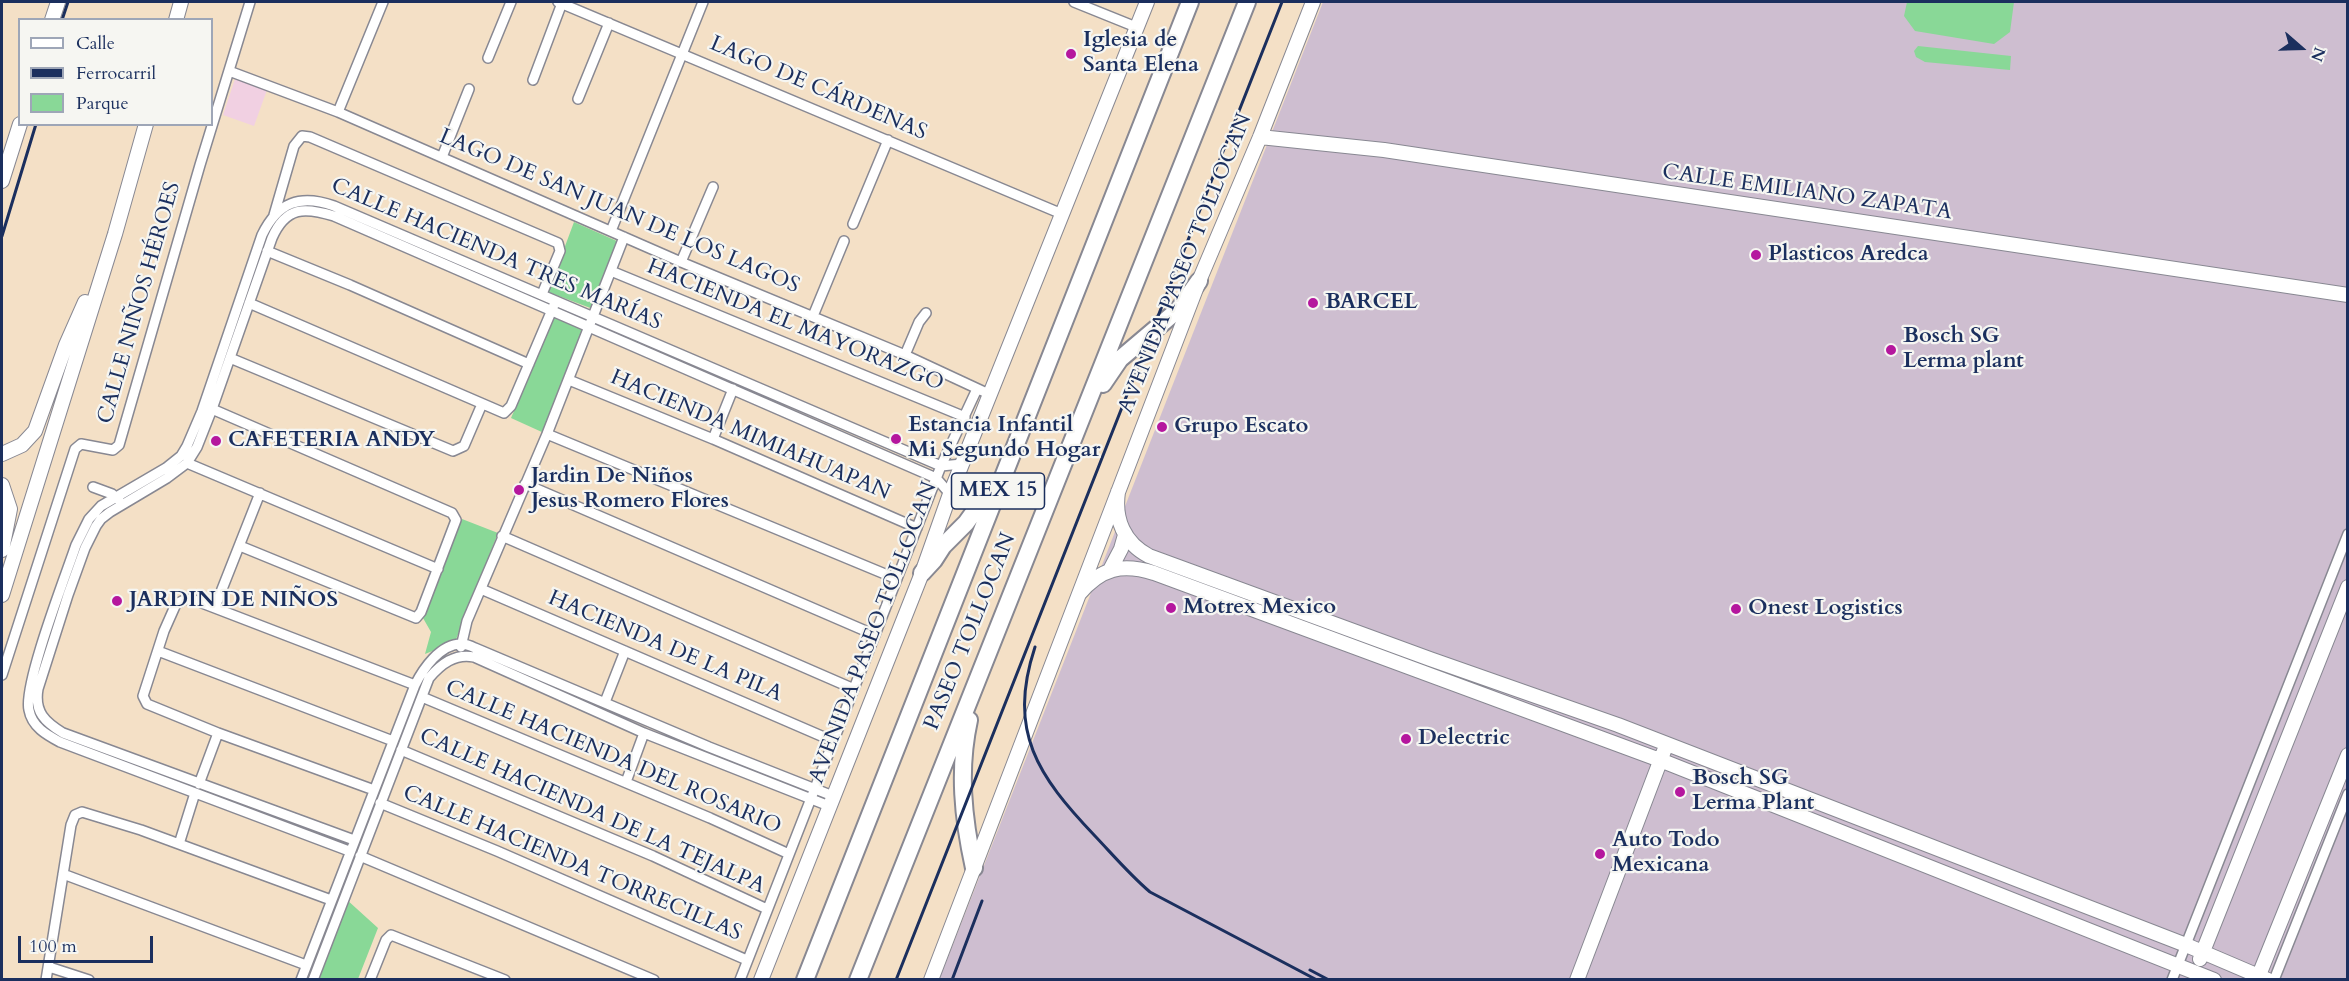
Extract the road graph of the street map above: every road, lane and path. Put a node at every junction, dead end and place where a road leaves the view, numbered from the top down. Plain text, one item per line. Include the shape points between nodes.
1 (58, 2) edge
2 (181, 2) edge
3 (249, 2) edge
4 (383, 2) edge
5 (512, 2) edge
6 (560, 2) edge
7 (703, 2) edge
8 (1074, 2) edge
9 (1147, 2) edge
10 (1190, 2) edge
11 (1247, 2) edge
12 (1313, 2) edge
13 (53, 18) edge
14 (177, 18) edge
15 (609, 23) junction
16 (1136, 27) junction
17 (682, 54) junction
18 (488, 58) dead end
19 (229, 71) junction
20 (533, 80) dead end
21 (469, 89) dead end
22 (578, 99) dead end
23 (338, 112) junction
24 (213, 123) edge
25 (19, 126) edge
26 (145, 126) edge
27 (212, 126) edge
28 (1260, 137) junction
29 (888, 140) junction
30 (442, 157) junction
31 (2, 181) edge
32 (713, 187) dead end
33 (1062, 214) junction
34 (274, 215) junction
35 (854, 224) dead end
36 (611, 231) junction
37 (115, 234) junction
38 (624, 237) junction
39 (844, 241) dead end
40 (267, 251) junction
41 (681, 262) junction
42 (611, 271) junction
43 (254, 273) junction
44 (1199, 280) junction
45 (542, 294) junction
46 (2348, 295) edge
47 (556, 300) junction
48 (249, 303) junction
49 (551, 310) junction
50 (926, 314) dead end
51 (813, 316) junction
52 (594, 317) junction
53 (590, 327) junction
54 (905, 355) junction
55 (684, 356) junction
56 (230, 358) junction
57 (530, 364) junction
58 (680, 366) junction
59 (568, 380) junction
60 (217, 381) junction
61 (733, 389) junction
62 (977, 389) junction
63 (990, 395) junction
64 (482, 404) junction
65 (1085, 405) junction
66 (212, 409) junction
67 (814, 411) junction
68 (965, 417) junction
69 (809, 422) junction
70 (547, 434) junction
71 (713, 439) junction
72 (2, 454) edge
73 (1009, 462) junction
74 (187, 463) junction
75 (963, 464) junction
76 (941, 466) junction
77 (936, 478) junction
78 (525, 484) junction
79 (2, 485) edge
80 (93, 487) dead end
81 (1118, 492) junction
82 (260, 494) junction
83 (950, 494) junction
84 (115, 496) junction
85 (123, 504) junction
86 (917, 528) junction
87 (2348, 534) edge
88 (1125, 535) junction
89 (502, 536) junction
90 (240, 546) junction
91 (2, 550) edge
92 (438, 569) junction
93 (1110, 570) junction
94 (922, 573) junction
95 (897, 579) junction
96 (2348, 587) edge
97 (481, 589) junction
98 (1221, 589) junction
99 (1079, 594) junction
100 (2, 595) edge
101 (215, 607) junction
102 (1289, 615) junction
103 (875, 635) junction
104 (461, 644) junction
105 (158, 651) junction
106 (626, 651) junction
107 (462, 656) junction
108 (1430, 659) junction
109 (1423, 673) junction
110 (2, 675) edge
111 (562, 684) junction
112 (415, 685) junction
113 (854, 689) junction
114 (972, 691) junction
115 (559, 694) junction
116 (422, 697) junction
117 (605, 702) junction
118 (35, 716) junction
119 (218, 733) junction
120 (644, 733) junction
121 (393, 741) junction
122 (833, 741) junction
123 (1667, 744) junction
124 (709, 747) junction
125 (401, 750) junction
126 (2348, 755) edge
127 (706, 757) junction
128 (1660, 760) junction
129 (389, 766) junction
130 (159, 774) junction
131 (626, 782) junction
132 (199, 784) junction
133 (374, 790) junction
134 (195, 793) junction
135 (812, 794) junction
136 (2348, 794) edge
137 (831, 801) junction
138 (249, 802) junction
139 (380, 803) junction
140 (246, 812) junction
141 (354, 840) junction
142 (179, 844) junction
143 (349, 851) junction
144 (789, 854) junction
145 (360, 856) junction
146 (974, 867) junction
147 (63, 874) junction
148 (331, 900) junction
149 (767, 909) junction
150 (321, 927) junction
151 (332, 930) junction
152 (2186, 945) junction
153 (2203, 952) junction
154 (747, 960) junction
155 (306, 965) junction
156 (2177, 965) junction
157 (49, 967) junction
158 (2194, 976) edge
159 (2261, 978) edge
160 (46, 980) edge
161 (89, 980) edge
162 (301, 980) edge
163 (313, 980) edge
164 (370, 980) edge
165 (504, 980) edge
166 (654, 980) edge
167 (740, 980) edge
168 (760, 980) edge
169 (805, 980) edge
170 (858, 980) edge
171 (931, 980) edge
172 (1577, 980) edge
173 (2172, 980) edge
174 (2214, 980) edge
175 (2274, 980) edge

1 - 13 main road
2 - 14 main road
3 - 19 street, CALLE NIÑOS HÉROES
4 - 23 street
5 - 18 street
6 - 15 street, LAGO DE CÁRDENAS
6 - 20 street
7 - 17 street
8 - 16 street
9 - 16 main road, AVENIDA PASEO TOLLOCAN
10 - 73 highway, PASEO TOLLOCAN / MEX 15
11 - 65 highway, PASEO TOLLOCAN / MEX 15
12 - 28 main road, AVENIDA PASEO TOLLOCAN
15 - 17 street, LAGO DE CÁRDENAS
15 - 22 street
16 - 33 main road, AVENIDA PASEO TOLLOCAN
17 - 29 street, LAGO DE CÁRDENAS
17 - 36 street
19 - 23 street, LAGO DE SAN JUAN DE LOS LAGOS
19 - 24 street, CALLE NIÑOS HÉROES
21 - 30 street
23 - 30 street, LAGO DE SAN JUAN DE LOS LAGOS
25 - 31 main road
26 - 37 main road
27 - 110 street, CALLE NIÑOS HÉROES via 119,445 113,450 85,444 75,449
28 - 44 main road, AVENIDA PASEO TOLLOCAN
28 - 46 main road, CALLE EMILIANO ZAPATA via 1384,150
29 - 33 street, LAGO DE CÁRDENAS
29 - 35 street
30 - 36 street, LAGO DE SAN JUAN DE LOS LAGOS
32 - 41 street
33 - 63 main road, AVENIDA PASEO TOLLOCAN
34 - 43 street, CALLE HACIENDA TRES MARÍAS via 262,235
34 - 45 street, CALLE HACIENDA TRES MARÍAS via 302,200 323,202
34 - 45 street via 294,146 302,136 310,137 556,242 560,251
36 - 38 street, LAGO DE SAN JUAN DE LOS LAGOS
37 - 72 main road via 66,345 35,431 22,445
37 - 100 main road
38 - 41 street, LAGO DE SAN JUAN DE LOS LAGOS
38 - 42 street
39 - 51 street
40 - 43 street, CALLE HACIENDA TRES MARÍAS
40 - 49 street, CALLE HACIENDA TRES MARÍAS via 284,219 296,212 317,211
40 - 57 street
41 - 51 street, LAGO DE SAN JUAN DE LOS LAGOS
42 - 52 street
42 - 68 street, HACIENDA EL MAYORAZGO
43 - 48 street, CALLE HACIENDA TRES MARÍAS
43 - 60 street, CALLE HACIENDA TRES MARÍAS
44 - 65 highway via 1179,309 1116,364 1095,397
44 - 81 main road, AVENIDA PASEO TOLLOCAN
45 - 47 street, CALLE HACIENDA TRES MARÍAS
47 - 49 street
47 - 52 street, CALLE HACIENDA TRES MARÍAS
48 - 56 street, CALLE HACIENDA TRES MARÍAS
48 - 64 street
49 - 53 street, CALLE HACIENDA TRES MARÍAS
49 - 57 street
50 - 54 street
51 - 54 street, LAGO DE SAN JUAN DE LOS LAGOS
52 - 53 street
52 - 55 street, CALLE HACIENDA TRES MARÍAS
53 - 58 street, CALLE HACIENDA TRES MARÍAS
53 - 59 street
54 - 62 street, LAGO DE SAN JUAN DE LOS LAGOS
55 - 58 street
55 - 67 street, CALLE HACIENDA TRES MARÍAS
56 - 60 street, CALLE HACIENDA TRES MARÍAS
56 - 64 street via 448,450 464,446
57 - 64 street via 504,413
58 - 61 street, CALLE HACIENDA TRES MARÍAS
59 - 70 street
59 - 71 street, HACIENDA MIMIAHUAPAN
60 - 66 street, CALLE HACIENDA TRES MARÍAS
60 - 84 street, CALLE HACIENDA TRES MARÍAS via 181,456
61 - 69 street, CALLE HACIENDA TRES MARÍAS
61 - 71 street
62 - 63 street, LAGO DE SAN JUAN DE LOS LAGOS
62 - 68 street
63 - 75 main road, AVENIDA PASEO TOLLOCAN
65 - 114 highway, PASEO TOLLOCAN / MEX 15
66 - 74 street, CALLE HACIENDA TRES MARÍAS
66 - 92 street via 452,513 456,520
67 - 69 street
67 - 76 street, CALLE HACIENDA TRES MARÍAS
68 - 76 street
69 - 77 street, CALLE HACIENDA TRES MARÍAS
70 - 78 street
70 - 95 street
71 - 86 street, HACIENDA MIMIAHUAPAN
73 - 94 highway via 971,517
73 - 169 highway, PASEO TOLLOCAN / MEX 15
74 - 82 street
74 - 85 street, CALLE HACIENDA TRES MARÍAS
75 - 76 street, CALLE HACIENDA TRES MARÍAS
75 - 83 main road, AVENIDA PASEO TOLLOCAN
76 - 77 street
77 - 83 street, CALLE HACIENDA TRES MARÍAS
77 - 86 street
78 - 89 street
78 - 103 street
79 - 91 main road via 10,509
80 - 84 street
81 - 88 main road via 1117,515
81 - 99 main road, AVENIDA PASEO TOLLOCAN
82 - 90 street
82 - 92 street
83 - 94 main road, AVENIDA PASEO TOLLOCAN
84 - 85 street
84 - 118 street, CALLE HACIENDA TRES MARÍAS via 95,512 76,544 32,680 28,702
85 - 118 street, CALLE HACIENDA TRES MARÍAS via 101,519 85,548 38,689
86 - 95 street
87 - 152 street
88 - 93 main road
88 - 98 main road via 1149,556
89 - 97 street
89 - 113 street
90 - 92 street via 414,618 421,612
90 - 101 street
93 - 98 main road via 1141,569
93 - 99 main road
94 - 137 main road, AVENIDA PASEO TOLLOCAN
95 - 103 street
96 - 153 main road
97 - 104 street
97 - 106 street, HACIENDA DE LA PILA
98 - 102 main road
99 - 146 main road, AVENIDA PASEO TOLLOCAN
101 - 105 street via 186,599 176,604
101 - 112 street
102 - 108 main road
102 - 109 main road
103 - 113 street
104 - 107 street
104 - 111 street
104 - 112 street via 430,661
105 - 119 street via 142,696 147,704
105 - 121 street
106 - 117 street
106 - 122 street, HACIENDA DE LA PILA
107 - 115 street via 474,657
107 - 116 street via 450,660 429,678
108 - 109 street
108 - 123 main road
109 - 128 main road
111 - 115 street
111 - 117 street
112 - 121 street
113 - 122 street
114 - 146 highway via 962,776
114 - 170 highway, PASEO TOLLOCAN / MEX 15
115 - 120 street
116 - 125 street
116 - 131 street, CALLE HACIENDA DEL ROSARIO
117 - 124 street
118 - 130 street via 63,733
119 - 132 street
119 - 133 street
120 - 127 street
120 - 131 street
121 - 129 street
122 - 135 street
123 - 128 main road
123 - 152 main road
124 - 127 street
124 - 135 street
125 - 129 street
125 - 149 street, CALLE HACIENDA DE LA TEJALPA via 653,856
126 - 159 main road
127 - 135 street
128 - 156 main road
128 - 172 main road
129 - 133 street
129 - 139 street
130 - 132 street
130 - 134 street
131 - 144 street, CALLE HACIENDA DEL ROSARIO
132 - 138 street
133 - 141 street
134 - 140 street
134 - 142 street
135 - 137 street
135 - 144 street
136 - 175 street
137 - 168 main road, AVENIDA PASEO TOLLOCAN
138 - 140 street
138 - 141 street
139 - 145 street
139 - 154 street, CALLE HACIENDA TORRECILLAS
140 - 143 street
141 - 143 street
142 - 147 street via 82,812 75,815 71,825
142 - 148 street
143 - 148 street
144 - 149 street
145 - 151 street
145 - 166 street
146 - 171 main road, AVENIDA PASEO TOLLOCAN
147 - 155 street
147 - 157 street
148 - 150 street
149 - 154 street
150 - 151 street
150 - 155 street
151 - 163 street
152 - 153 main road
152 - 156 street
153 - 158 main road
153 - 159 main road
154 - 167 street
155 - 162 street
156 - 158 main road
156 - 173 street
157 - 160 street
157 - 161 street
158 - 174 main road
164 - 165 street via 390,934

